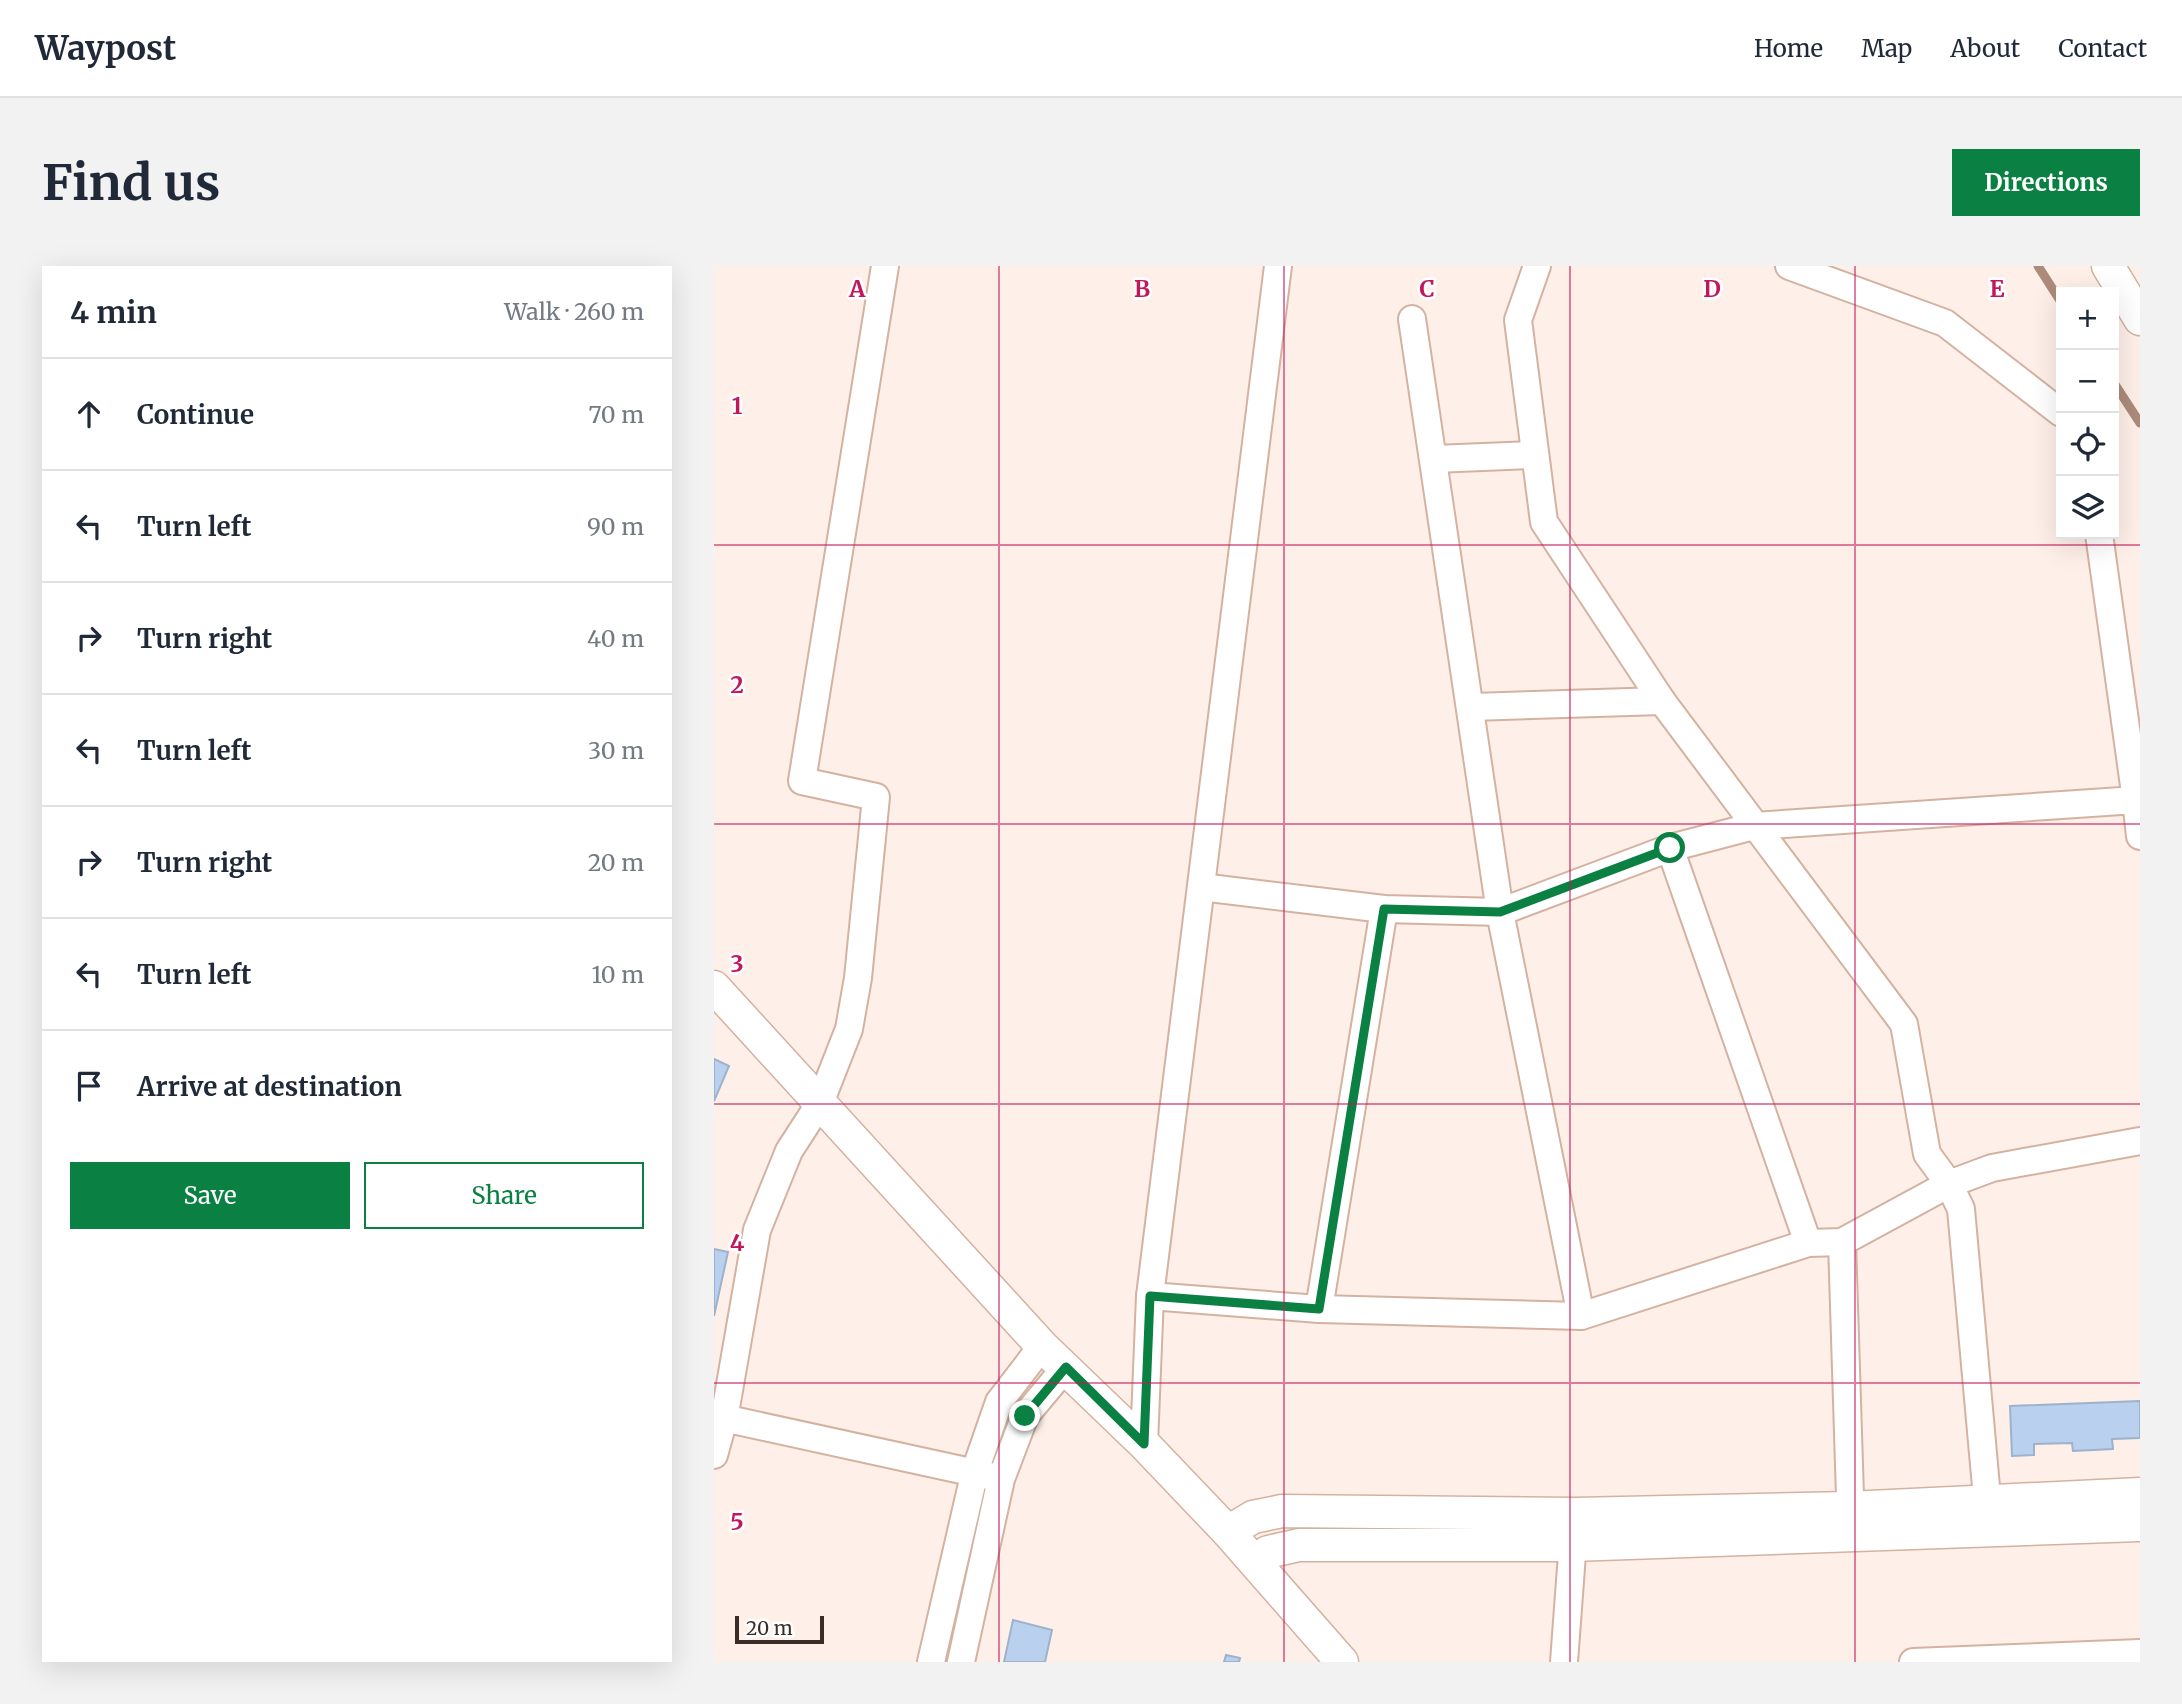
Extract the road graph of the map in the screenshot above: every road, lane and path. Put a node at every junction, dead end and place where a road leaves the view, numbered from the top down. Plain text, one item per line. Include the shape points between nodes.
1 (885, 266) edge
2 (1278, 266) edge
3 (1537, 266) edge
4 (1789, 266) edge
5 (2108, 266) edge
6 (1412, 318) dead end
7 (2140, 319) edge
8 (2056, 409) edge
9 (1535, 454) junction
10 (1434, 459) junction
11 (2100, 539) edge
12 (1662, 701) junction
13 (1472, 707) junction
14 (2136, 800) junction
15 (1754, 827) junction
16 (2140, 836) edge
17 (1670, 848) junction
18 (1200, 887) junction
19 (1384, 909) junction
20 (1500, 912) junction
21 (714, 987) edge
22 (820, 1103) junction
23 (2140, 1141) edge
24 (1949, 1184) junction
25 (1842, 1242) junction
26 (1808, 1243) junction
27 (1150, 1296) junction
28 (1319, 1309) junction
29 (1581, 1317) junction
30 (1042, 1346) junction
31 (1066, 1367) junction
32 (719, 1418) edge
33 (1144, 1444) junction
34 (714, 1455) edge
35 (975, 1471) junction
36 (1001, 1479) junction
37 (2140, 1494) edge
38 (1989, 1517) junction
39 (1850, 1522) junction
40 (2140, 1525) edge
41 (1574, 1530) junction
42 (1228, 1532) junction
43 (1254, 1561) junction
44 (2140, 1653) edge
45 (930, 1662) edge
46 (961, 1662) edge
47 (1342, 1662) edge
48 (1564, 1662) edge
49 (1913, 1662) edge

1 - 22 street via 802,781 876,797 849,1029
2 - 18 street
3 - 9 street via 1518,320
4 - 8 street via 1945,323
5 - 7 street
6 - 10 street
9 - 10 street
9 - 12 street via 1544,522
10 - 13 street
11 - 14 street
12 - 13 street
12 - 15 street
13 - 20 street
14 - 15 street
14 - 16 street
15 - 17 street
15 - 24 street via 1903,1024 1927,1154
17 - 20 street
17 - 26 street
18 - 19 street
18 - 27 street
19 - 20 street
19 - 28 street
20 - 29 street
21 - 22 street
22 - 30 street
22 - 32 street via 789,1151 757,1230
23 - 24 street via 1992,1168
24 - 25 street
24 - 38 street via 1961,1209
25 - 26 street
25 - 39 street
26 - 29 street
27 - 28 street
27 - 33 street
28 - 29 street
30 - 31 street
30 - 35 street via 999,1402
31 - 33 street
31 - 36 street via 1025,1416
32 - 34 street
32 - 35 street
33 - 42 street
35 - 36 street
35 - 45 street
36 - 46 street
37 - 38 street
38 - 39 street
38 - 40 street
39 - 41 street
41 - 42 street via 1282,1511 1253,1517
41 - 43 street via 1299,1545 1268,1552
41 - 48 street
42 - 43 street
43 - 47 street
44 - 49 street

